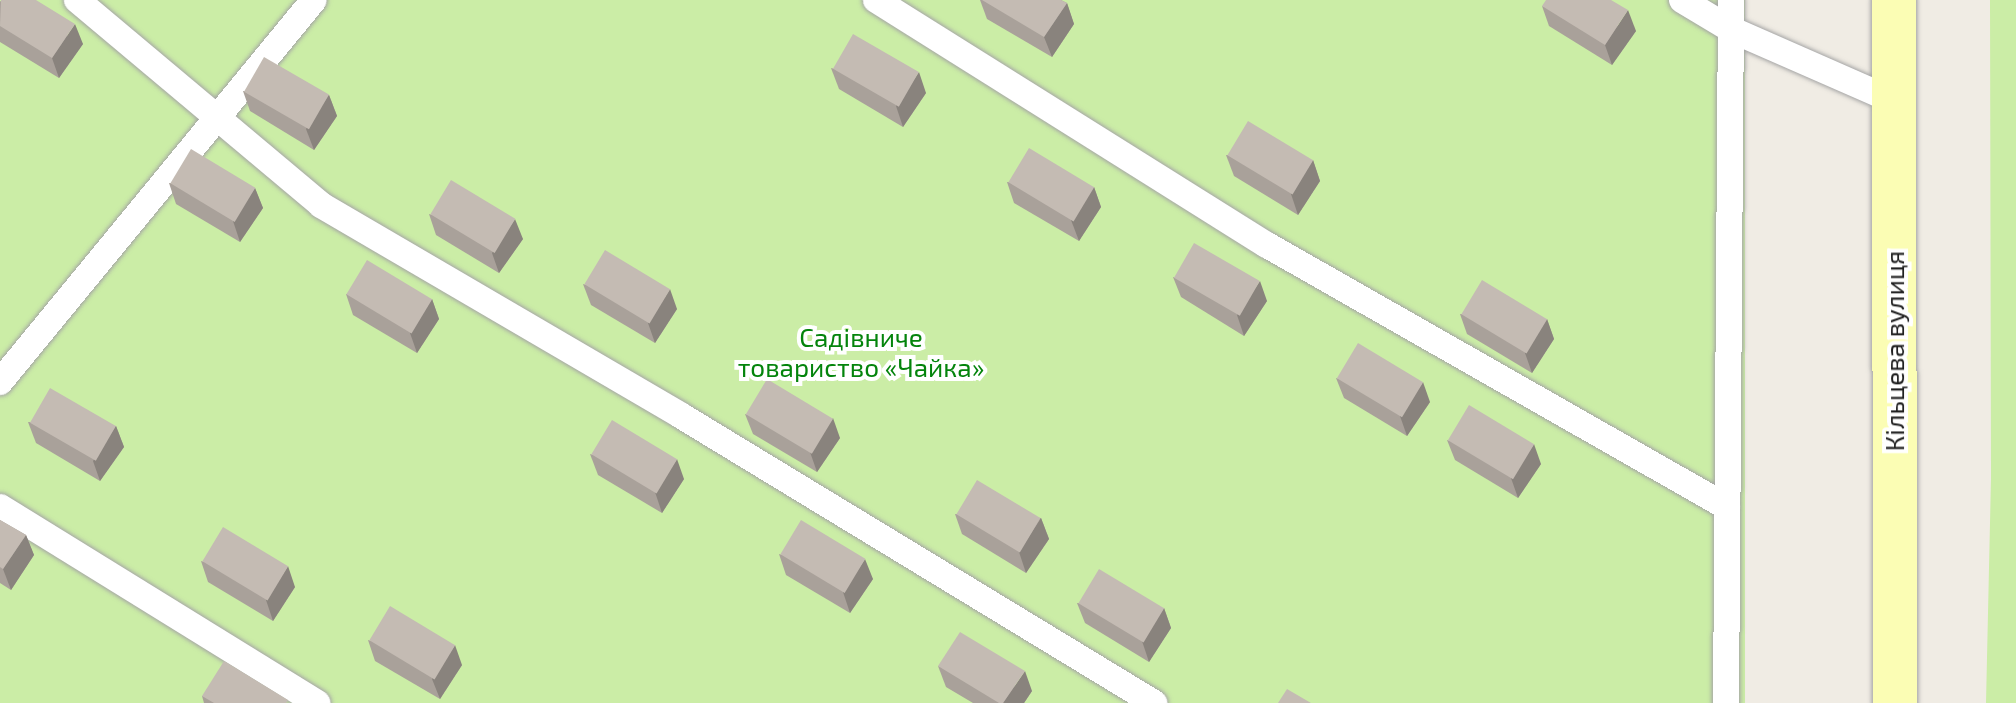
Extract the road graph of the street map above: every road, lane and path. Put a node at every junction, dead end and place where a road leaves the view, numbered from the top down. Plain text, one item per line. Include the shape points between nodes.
1 (77, 0) edge
2 (314, 0) edge
3 (876, 0) edge
4 (1682, 0) edge
5 (1731, 0) edge
6 (1894, 0) edge
7 (1730, 29) junction
8 (1894, 101) junction
9 (219, 119) junction
10 (0, 382) edge
11 (0, 507) edge
12 (1727, 507) junction
13 (317, 703) edge
14 (1154, 703) edge
15 (1726, 703) edge
16 (1895, 703) edge

1 - 9 lane
2 - 9 lane
3 - 12 lane via 1267,245
4 - 7 lane
5 - 7 lane
6 - 8 main road, Кільцева вулиця
7 - 8 lane
7 - 12 lane
8 - 16 main road, Кільцева вулиця
9 - 10 lane
9 - 14 lane via 321,205
11 - 13 lane
12 - 15 lane

